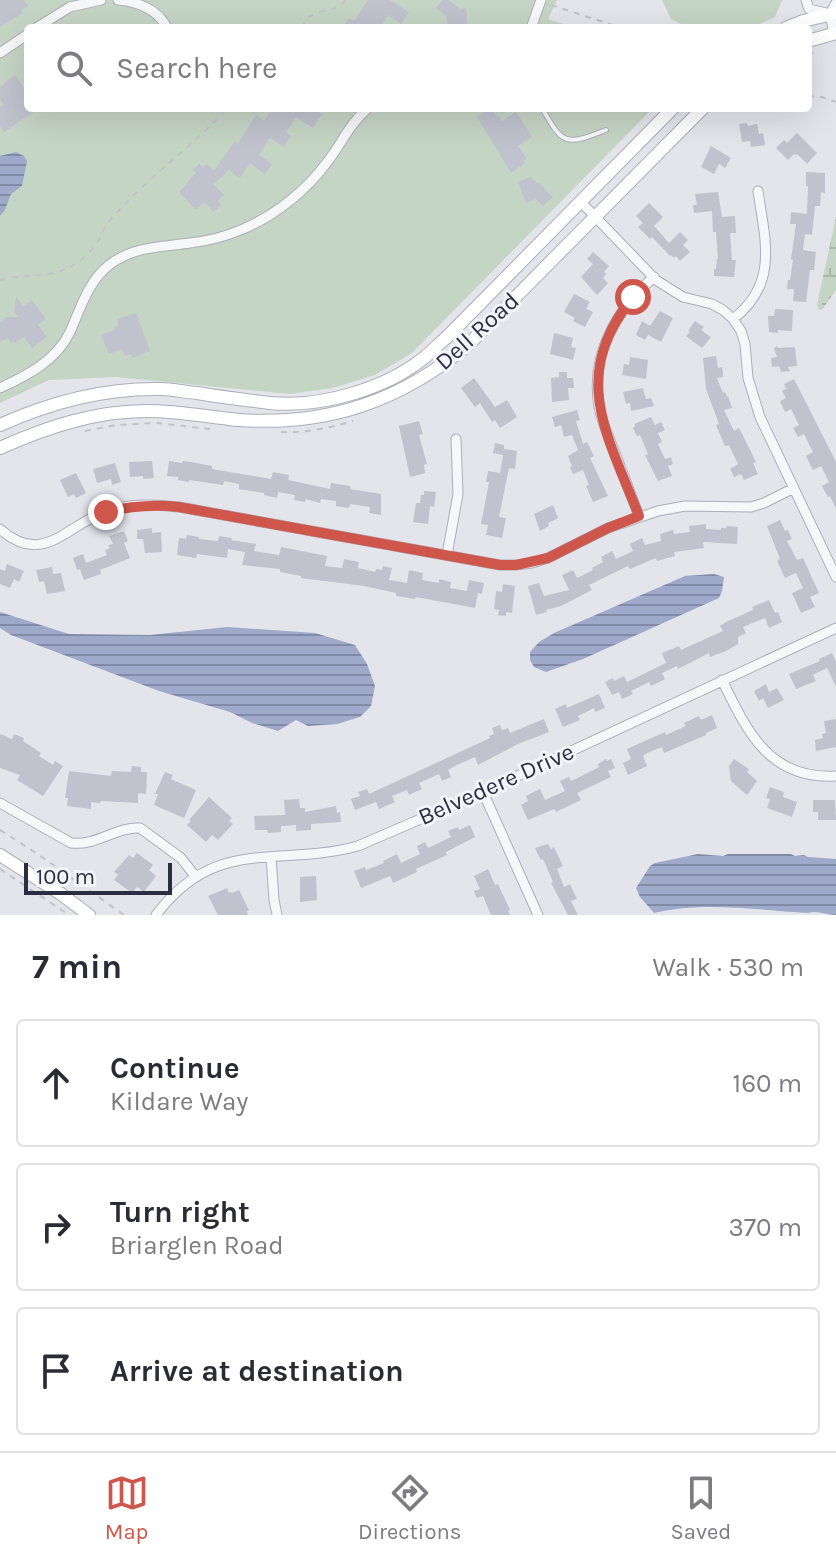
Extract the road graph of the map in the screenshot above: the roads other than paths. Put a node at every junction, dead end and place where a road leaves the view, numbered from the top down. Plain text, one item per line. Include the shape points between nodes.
1 (101, 0) edge
2 (118, 0) edge
3 (806, 0) edge
4 (540, 1) edge
5 (834, 10) edge
6 (42, 24) edge
7 (165, 24) edge
8 (532, 24) edge
9 (797, 24) edge
10 (835, 33) edge
11 (24, 37) edge
12 (812, 40) edge
13 (0, 53) edge
14 (364, 112) edge
15 (544, 112) edge
16 (669, 112) edge
17 (699, 112) edge
18 (606, 130) dead end
19 (758, 191) dead end
20 (580, 201) junction
21 (595, 216) junction
22 (654, 277) junction
23 (733, 319) junction
24 (0, 388) edge
25 (0, 425) edge
26 (456, 439) dead end
27 (0, 448) edge
28 (794, 488) junction
29 (639, 516) junction
30 (0, 529) edge
31 (447, 555) junction
32 (836, 577) edge
33 (836, 628) edge
34 (722, 680) junction
35 (836, 776) edge
36 (483, 792) junction
37 (0, 803) edge
38 (0, 855) edge
39 (271, 857) junction
40 (195, 876) junction
41 (89, 915) edge
42 (156, 915) edge
43 (277, 915) edge
44 (538, 915) edge

1 - 6 street via 70,7
2 - 7 street via 155,11
3 - 5 street via 809,9
4 - 8 street
5 - 9 main road
5 - 10 street
10 - 12 main road
11 - 13 street
14 - 24 street via 311,181 268,216 218,237 144,247 109,265 84,296 58,351
15 - 18 lane via 564,139
16 - 20 main road, Dell Road
17 - 21 main road, Dell Road
19 - 23 street via 766,266 756,296
20 - 21 street
20 - 25 main road, Dell Road via 448,336 407,369 366,389 300,403 124,390 60,402
21 - 22 street
21 - 27 main road, Dell Road via 470,343 429,375 379,401 276,421 147,411 98,415
22 - 23 street via 683,297 712,304
22 - 29 street via 607,336 597,383 599,407
23 - 28 street via 745,344 753,398
26 - 31 street via 458,494
28 - 29 street via 751,507 685,506
28 - 32 street
29 - 31 street via 532,563 500,565
30 - 31 street via 24,544 51,543 106,512 154,504
33 - 34 street, Belvedere Drive
34 - 35 street via 752,736 772,758 806,774
34 - 36 street, Belvedere Drive
36 - 39 street, Belvedere Drive via 358,846
36 - 44 street
37 - 40 street via 71,843 140,828 181,858
38 - 41 main road
39 - 40 street, Belvedere Drive via 230,862
39 - 43 street
40 - 42 street, Belvedere Drive

